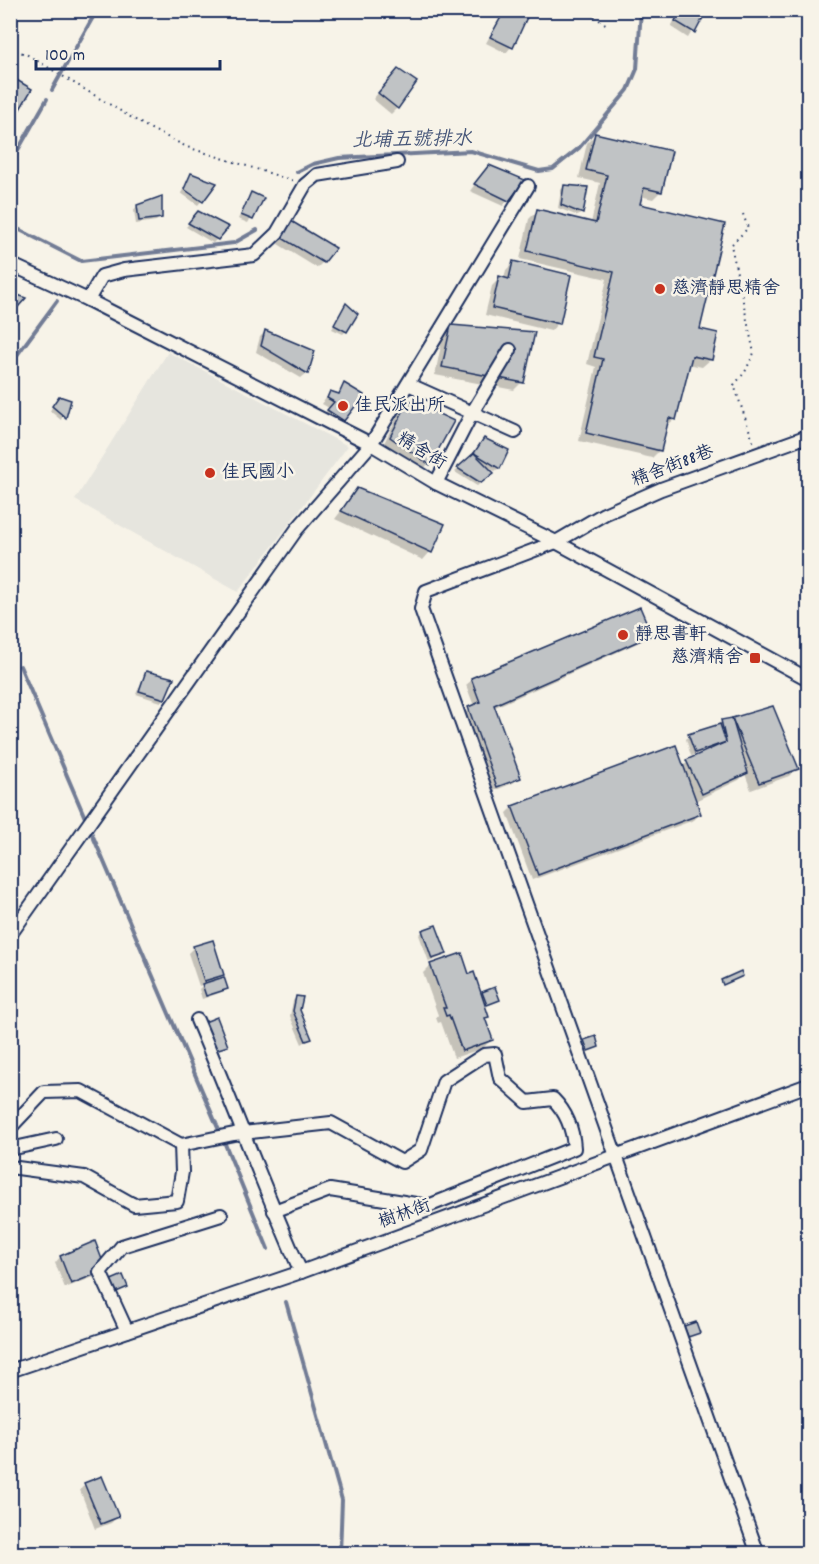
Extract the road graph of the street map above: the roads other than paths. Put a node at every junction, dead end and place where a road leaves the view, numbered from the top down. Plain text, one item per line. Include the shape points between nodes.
1 (397, 162) dead end
2 (528, 186) dead end
3 (10, 264) edge
4 (88, 300) junction
5 (510, 350) dead end
6 (408, 384) junction
7 (472, 413) junction
8 (515, 432) dead end
9 (808, 436) edge
10 (371, 444) junction
11 (436, 483) junction
12 (556, 542) junction
13 (808, 679) edge
14 (10, 935) edge
15 (198, 1020) dead end
16 (808, 1085) edge
17 (10, 1128) edge
18 (245, 1132) junction
19 (56, 1139) dead end
20 (181, 1145) junction
21 (10, 1149) edge
22 (615, 1157) junction
23 (10, 1167) edge
24 (273, 1211) junction
25 (221, 1215) dead end
26 (301, 1272) junction
27 (127, 1331) junction
28 (10, 1371) edge
29 (758, 1554) edge

1 - 4 street via 317,175 304,185 277,233 254,255 124,270 102,276
2 - 6 street
3 - 4 street, 精舍街
4 - 10 street, 精舍街
5 - 7 street
6 - 7 street
6 - 10 street
7 - 8 street
7 - 11 street
9 - 12 street, 精舍街88巷 via 661,489
10 - 11 street, 精舍街
10 - 14 street via 297,528
11 - 12 street, 精舍街
12 - 13 street, 精舍街
12 - 22 street, 精舍街88巷 via 426,591 421,609
15 - 18 street
16 - 22 street, 樹林街
17 - 20 street via 44,1092 81,1091
18 - 20 street
18 - 24 street
18 - 24 street via 331,1123 402,1161 421,1150 444,1081 484,1055 495,1054 500,1078 527,1102 553,1100 563,1109 574,1139 574,1148 428,1206 330,1190
19 - 21 street
20 - 23 street via 177,1201 134,1205 84,1177
22 - 26 street, 樹林街
22 - 29 street
24 - 26 street
25 - 27 street via 122,1246 100,1272
26 - 27 street, 樹林街
27 - 28 street, 樹林街

